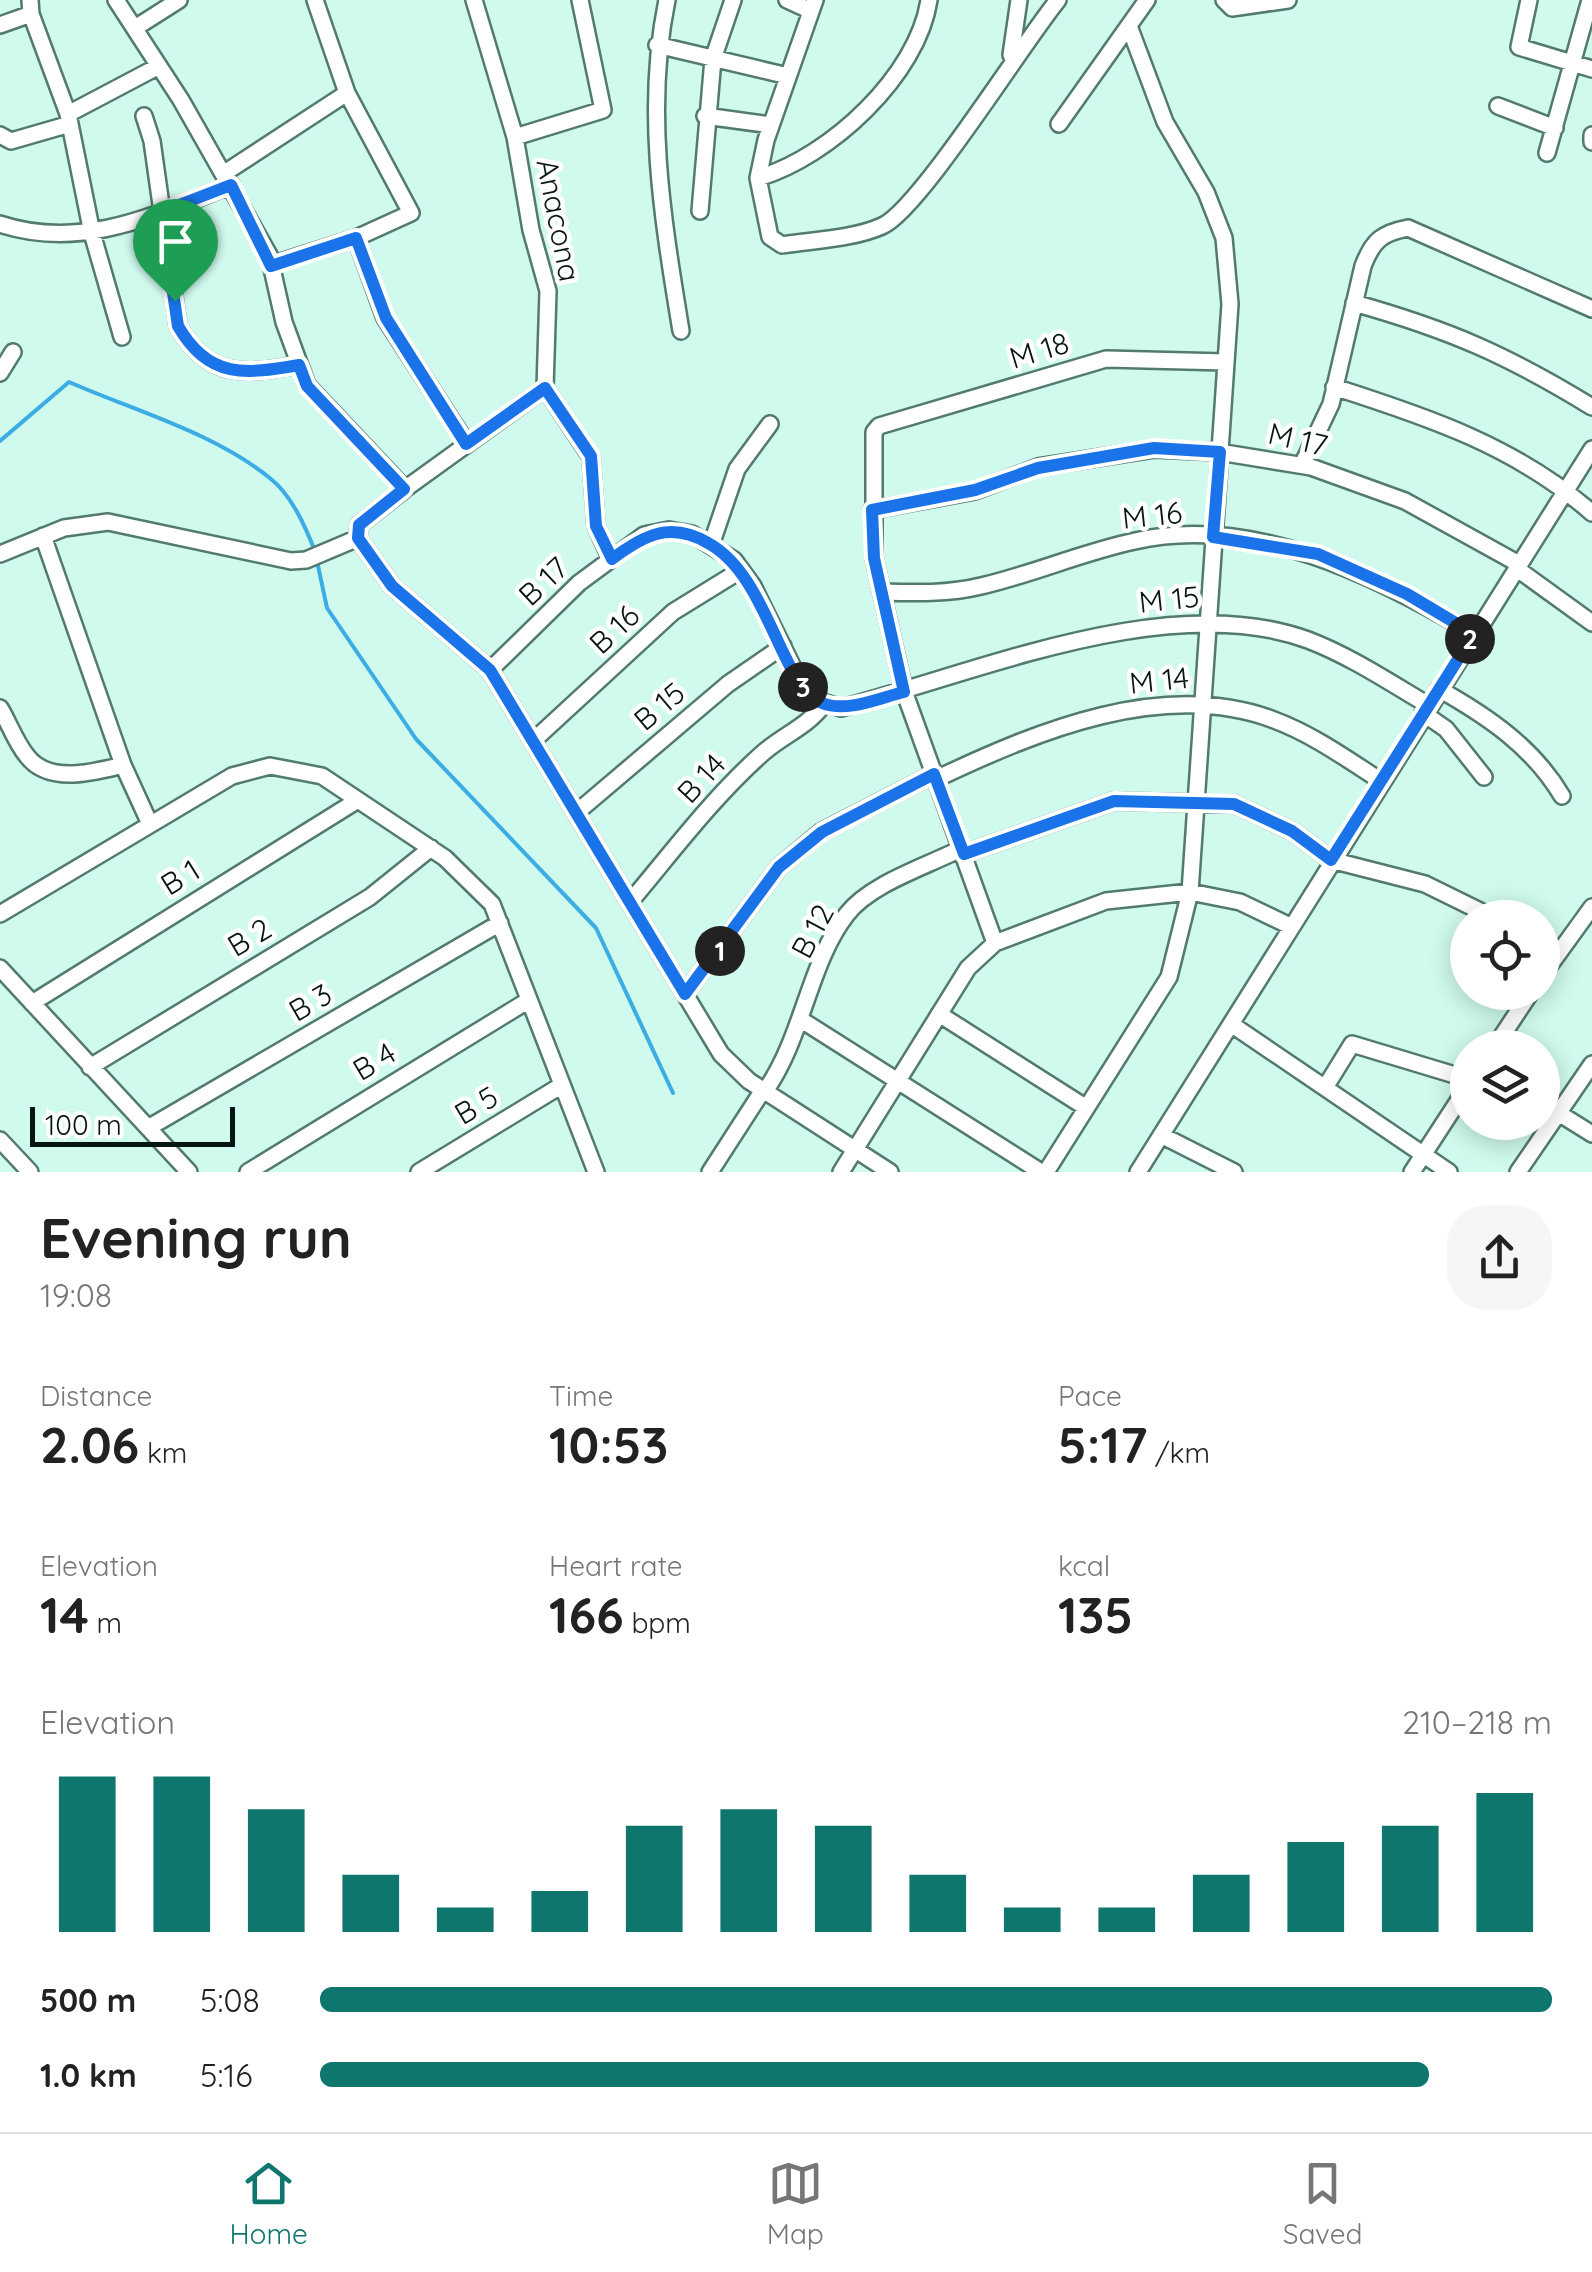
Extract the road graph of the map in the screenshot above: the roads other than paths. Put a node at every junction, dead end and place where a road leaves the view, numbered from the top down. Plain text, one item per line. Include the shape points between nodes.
1 (116, 0) edge
2 (178, 0) edge
3 (315, 0) edge
4 (474, 0) edge
5 (580, 0) edge
6 (666, 0) edge
7 (733, 0) edge
8 (787, 0) edge
9 (929, 0) edge
10 (1019, 0) edge
11 (1058, 0) edge
12 (1147, 0) edge
13 (1224, 0) edge
14 (1288, 0) edge
15 (1530, 0) edge
16 (1590, 0) edge
17 (813, 6) edge
18 (30, 7) edge
19 (0, 25) edge
20 (1129, 26) junction
21 (134, 28) junction
22 (658, 45) junction
23 (714, 55) junction
24 (1010, 61) junction
25 (1574, 63) junction
26 (159, 66) junction
27 (1592, 69) edge
28 (788, 76) junction
29 (347, 93) junction
30 (1498, 106) dead end
31 (144, 116) dead end
32 (705, 116) junction
33 (69, 119) junction
34 (1059, 124) dead end
35 (771, 126) junction
36 (1555, 128) junction
37 (0, 134) edge
38 (1592, 134) edge
39 (515, 137) junction
40 (1592, 142) edge
41 (1547, 153) dead end
42 (758, 178) junction
43 (227, 180) junction
44 (700, 211) dead end
45 (161, 212) junction
46 (0, 224) edge
47 (92, 233) junction
48 (356, 238) junction
49 (271, 266) junction
50 (1354, 302) junction
51 (1592, 310) edge
52 (681, 331) dead end
53 (122, 337) dead end
54 (13, 352) dead end
55 (1226, 362) junction
56 (299, 365) junction
57 (0, 373) edge
58 (1334, 387) junction
59 (545, 388) junction
60 (1592, 407) edge
61 (770, 424) dead end
62 (466, 444) junction
63 (1592, 449) edge
64 (1220, 452) junction
65 (1302, 465) junction
66 (404, 489) junction
67 (1566, 490) junction
68 (872, 510) junction
69 (1592, 513) edge
70 (43, 536) junction
71 (1213, 537) junction
72 (358, 538) junction
73 (712, 544) junction
74 (0, 554) edge
75 (612, 559) junction
76 (1517, 566) junction
77 (741, 570) junction
78 (882, 592) junction
79 (1207, 620) junction
80 (1592, 623) edge
81 (1474, 634) junction
82 (782, 646) junction
83 (490, 670) junction
84 (1439, 688) junction
85 (904, 692) junction
86 (1202, 702) junction
87 (824, 704) junction
88 (0, 708) edge
89 (1426, 709) junction
90 (532, 742) junction
91 (123, 765) junction
92 (935, 776) junction
93 (1484, 777) dead end
94 (1381, 780) junction
95 (1562, 796) dead end
96 (358, 800) junction
97 (1196, 803) junction
98 (576, 813) junction
99 (150, 824) junction
100 (430, 848) junction
101 (963, 851) junction
102 (1331, 860) junction
103 (1190, 892) junction
104 (1458, 900) edge
105 (630, 902) junction
106 (1592, 907) edge
107 (0, 914) edge
108 (500, 923) junction
109 (1290, 926) junction
110 (995, 942) junction
111 (1560, 951) edge
112 (0, 968) edge
113 (685, 994) junction
114 (529, 1000) junction
115 (32, 1003) junction
116 (939, 1014) junction
117 (803, 1021) junction
118 (1231, 1024) junction
119 (1592, 1064) edge
120 (90, 1067) junction
121 (1450, 1077) edge
122 (897, 1082) junction
123 (562, 1085) junction
124 (1326, 1086) junction
125 (764, 1091) junction
126 (1085, 1107) junction
127 (1450, 1114) edge
128 (1560, 1114) joint
129 (148, 1128) junction
130 (1592, 1134) edge
131 (1161, 1135) junction
132 (0, 1140) edge
133 (1541, 1140) edge
134 (855, 1149) junction
135 (1426, 1155) junction
136 (592, 1170) edge
137 (30, 1172) edge
138 (188, 1172) edge
139 (248, 1172) edge
140 (419, 1172) edge
141 (710, 1172) edge
142 (841, 1172) edge
143 (890, 1172) edge
144 (1044, 1172) edge
145 (1138, 1172) edge
146 (1234, 1172) edge
147 (1412, 1172) edge
148 (1449, 1172) edge
149 (1518, 1172) edge

1 - 21 street
2 - 21 street
3 - 29 street
4 - 39 street, Anacona
5 - 39 street via 603,110
6 - 22 street
7 - 23 street
8 - 17 street
9 - 42 street via 915,51 880,96 802,160
10 - 24 street
11 - 24 street
12 - 20 street
13 - 14 street via 1232,8
15 - 25 street via 1520,48
16 - 25 street
17 - 28 street
18 - 19 street
18 - 33 street
20 - 34 street
20 - 55 street via 1166,122 1224,238
21 - 26 street
22 - 23 street
22 - 52 street via 657,184
23 - 28 street
23 - 32 street
24 - 42 street via 910,206 882,226 782,246 770,237
25 - 27 street
25 - 36 street
26 - 33 street
26 - 43 street
28 - 35 street
29 - 43 street
29 - 48 street via 411,212
30 - 36 street
31 - 45 street
32 - 35 street
32 - 44 street
33 - 37 street via 11,140
33 - 47 street
35 - 42 street
36 - 41 street
38 - 40 street
39 - 59 street, Anacona via 548,291
43 - 45 street
43 - 49 street
45 - 47 street
45 - 56 street via 185,338 225,371
46 - 47 street via 46,234
47 - 53 street
48 - 49 street
48 - 62 street via 386,318
49 - 56 street
50 - 51 street via 1370,248 1383,233 1408,228
50 - 58 street
50 - 60 street via 1510,357
54 - 57 street
55 - 64 street
55 - 68 street, M 18 via 1106,359 879,426
56 - 66 street via 307,386
58 - 65 street
58 - 67 street via 1450,424
59 - 62 street
59 - 75 street via 591,456 596,526
61 - 73 street via 737,469
62 - 66 street
63 - 67 street
64 - 65 street, M 17
64 - 68 street, M 17 via 1154,448 1038,468 975,490
64 - 71 street
65 - 76 street, M 17 via 1405,501
66 - 72 street via 359,525
67 - 69 street
67 - 76 street
68 - 78 street
70 - 72 street via 108,522 291,561
70 - 74 street
70 - 91 street
71 - 78 street, M 16 via 1140,539 979,587
71 - 79 street
71 - 81 street, M 16 via 1318,554 1407,594
72 - 83 street via 392,586
73 - 75 street, B 17 via 669,530 644,535
73 - 77 street, B 17
75 - 83 street, B 17
76 - 80 street, M 17
76 - 81 street
77 - 82 street, B 17
77 - 90 street, B 16 via 673,612
78 - 85 street
79 - 85 street, M 15 via 1090,638
79 - 86 street
79 - 89 street, M 15 via 1304,639
81 - 84 street
82 - 87 street, B 17 via 801,684
82 - 98 street, B 15
83 - 90 street
84 - 89 street
84 - 95 street via 1502,728
85 - 87 street via 841,708
85 - 92 street
86 - 92 street, M 14 via 1139,706
86 - 94 street, M 14 via 1274,720
86 - 97 street
87 - 105 street, B 14 via 712,804
88 - 91 street via 25,754 43,768 77,774
89 - 93 street, M 15
89 - 94 street
90 - 98 street
91 - 99 street
92 - 101 street
92 - 113 street, M 14 via 822,832 779,867
94 - 102 street
96 - 99 street via 322,776 270,766 232,776
96 - 100 street
96 - 115 street, B 1
97 - 101 street, B 12 via 1114,801
97 - 102 street, B 12 via 1234,804 1292,831
97 - 103 street
98 - 105 street
99 - 107 street
100 - 108 street via 492,904
100 - 120 street, B 2 via 370,897
101 - 110 street
101 - 117 street, B 12 via 848,912 822,960
102 - 104 street via 1425,884
102 - 109 street
103 - 109 street via 1240,902
103 - 110 street via 1106,901
103 - 126 street via 1169,977
105 - 113 street
106 - 111 street
108 - 114 street
108 - 129 street, B 3
109 - 118 street
110 - 116 street via 968,968
112 - 115 street
113 - 125 street via 721,1054
114 - 123 street
114 - 139 street, B 4
115 - 120 street
116 - 122 street
116 - 126 street
117 - 122 street
117 - 125 street, B 12
118 - 124 street
118 - 131 street
119 - 128 street
120 - 129 street
121 - 124 street via 1352,1044
122 - 134 street
122 - 144 street
123 - 136 street
123 - 140 street, B 5
124 - 135 street
125 - 134 street
125 - 141 street, B 12
126 - 144 street
127 - 135 street
128 - 130 street
129 - 138 street
131 - 145 street
131 - 146 street
132 - 137 street
133 - 149 street
134 - 142 street
134 - 143 street
135 - 147 street
135 - 148 street

